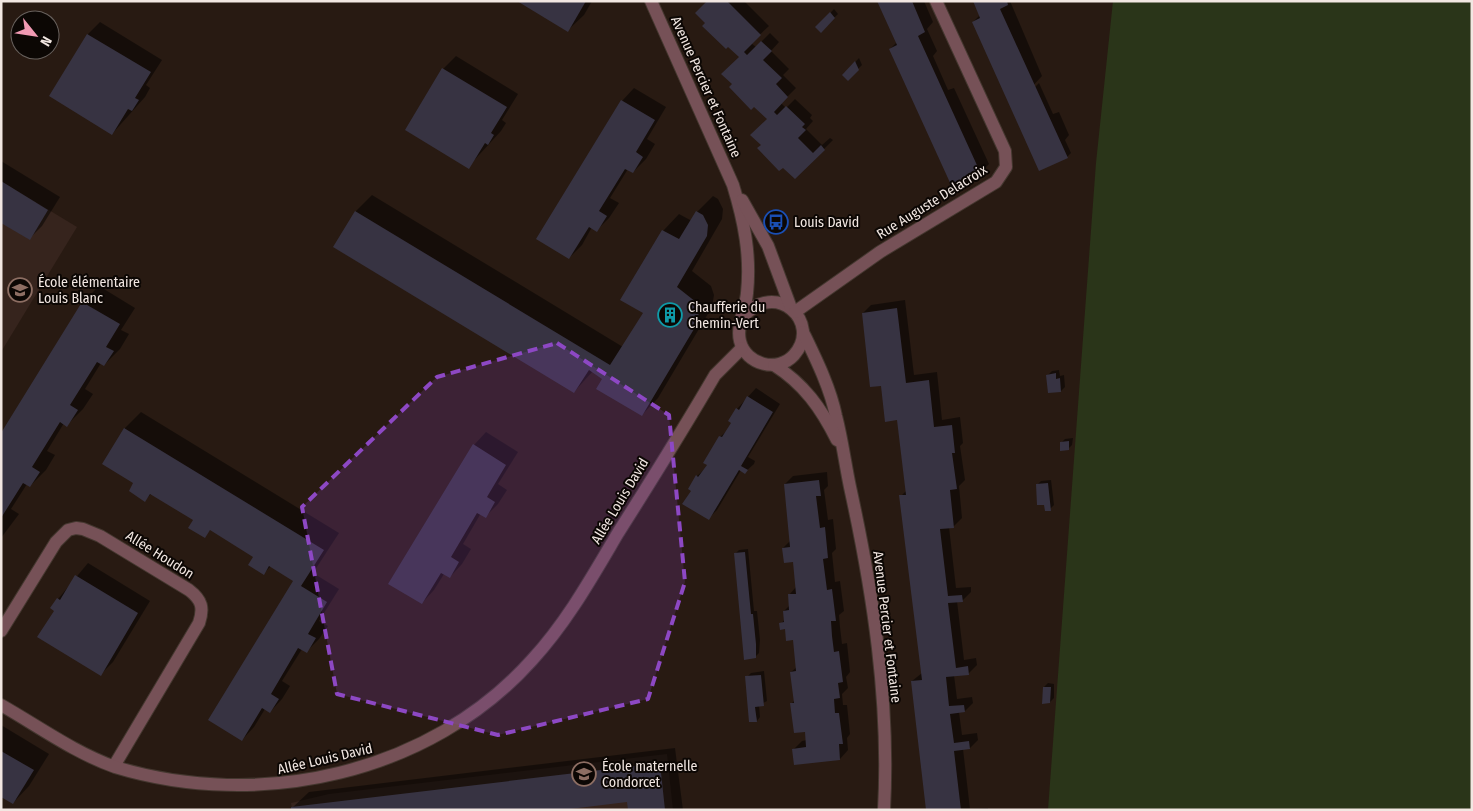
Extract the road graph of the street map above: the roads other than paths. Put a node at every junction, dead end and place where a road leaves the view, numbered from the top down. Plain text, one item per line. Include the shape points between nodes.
1 (651, 1) edge
2 (936, 1) edge
3 (733, 185) junction
4 (793, 310) junction
5 (744, 316) junction
6 (803, 332) junction
7 (742, 348) junction
8 (774, 365) junction
9 (842, 450) junction
10 (1, 631) edge
11 (1, 705) edge
12 (114, 766) junction
13 (884, 810) edge

1 - 3 street, Avenue Percier et Fontaine
2 - 4 street, Rue Auguste Delacroix via 1005,152 1006,167 996,182 880,252
3 - 4 street, Avenue Percier et Fontaine via 765,241
3 - 5 street, Avenue Percier et Fontaine via 748,244 748,291
4 - 5 street via 768,301 754,306
4 - 6 street, Avenue Percier et Fontaine via 800,319
5 - 7 street, Avenue Percier et Fontaine via 739,332
6 - 8 street via 795,354
6 - 9 street, Avenue Percier et Fontaine via 833,403
7 - 8 street, Avenue Percier et Fontaine via 755,361
7 - 12 street, Allée Louis David via 715,375 556,631 508,685 452,726 383,761 333,775 269,786 190,783
8 - 9 street, Avenue Percier et Fontaine via 813,398
9 - 13 street, Avenue Percier et Fontaine via 869,581 884,749
10 - 12 street, Allée Houdon via 56,542 68,530 76,528 100,536 189,590 200,601 199,623
11 - 12 street, Allée Louis David via 76,749

